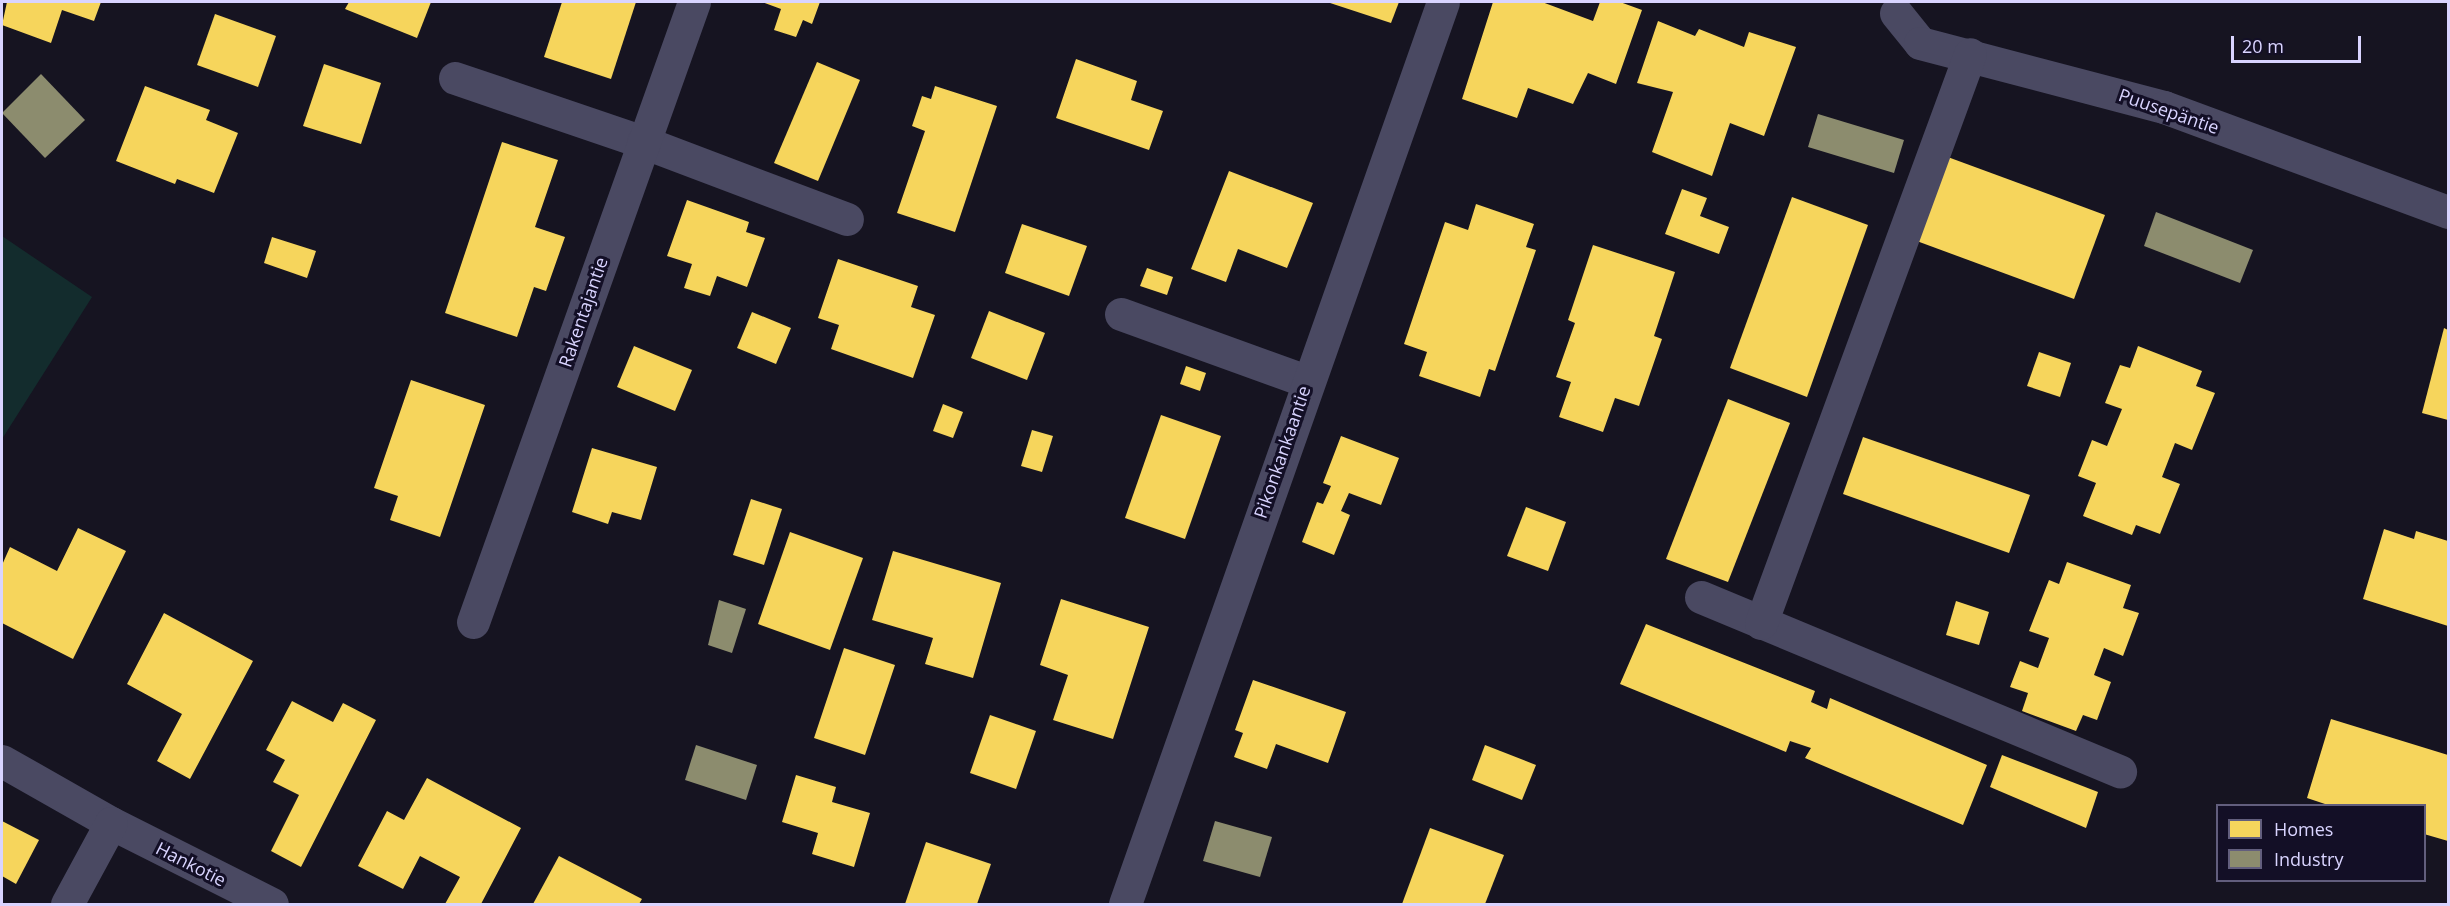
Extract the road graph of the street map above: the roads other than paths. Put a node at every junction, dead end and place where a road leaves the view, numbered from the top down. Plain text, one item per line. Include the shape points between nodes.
1 (694, 2) edge
2 (1443, 2) edge
3 (1896, 13) dead end
4 (1970, 54) junction
5 (455, 78) dead end
6 (643, 141) junction
7 (2448, 212) edge
8 (848, 219) dead end
9 (1121, 314) dead end
10 (1306, 381) junction
11 (1701, 597) dead end
12 (473, 622) dead end
13 (1761, 623) junction
14 (2, 761) edge
15 (2120, 771) dead end
16 (111, 823) junction
17 (68, 904) edge
18 (272, 904) edge
19 (1125, 904) edge

1 - 6 street, Rakentajantie
2 - 10 street, Pikonkankaantie
3 - 4 street, Puusepäntie via 1920,43
4 - 7 street, Puusepäntie via 2164,107
4 - 13 street
5 - 6 street
6 - 8 street
6 - 12 street, Rakentajantie
9 - 10 street
10 - 19 street, Pikonkankaantie
11 - 13 street
13 - 15 street
14 - 16 street, Hankotie
16 - 17 street
16 - 18 street, Hankotie

